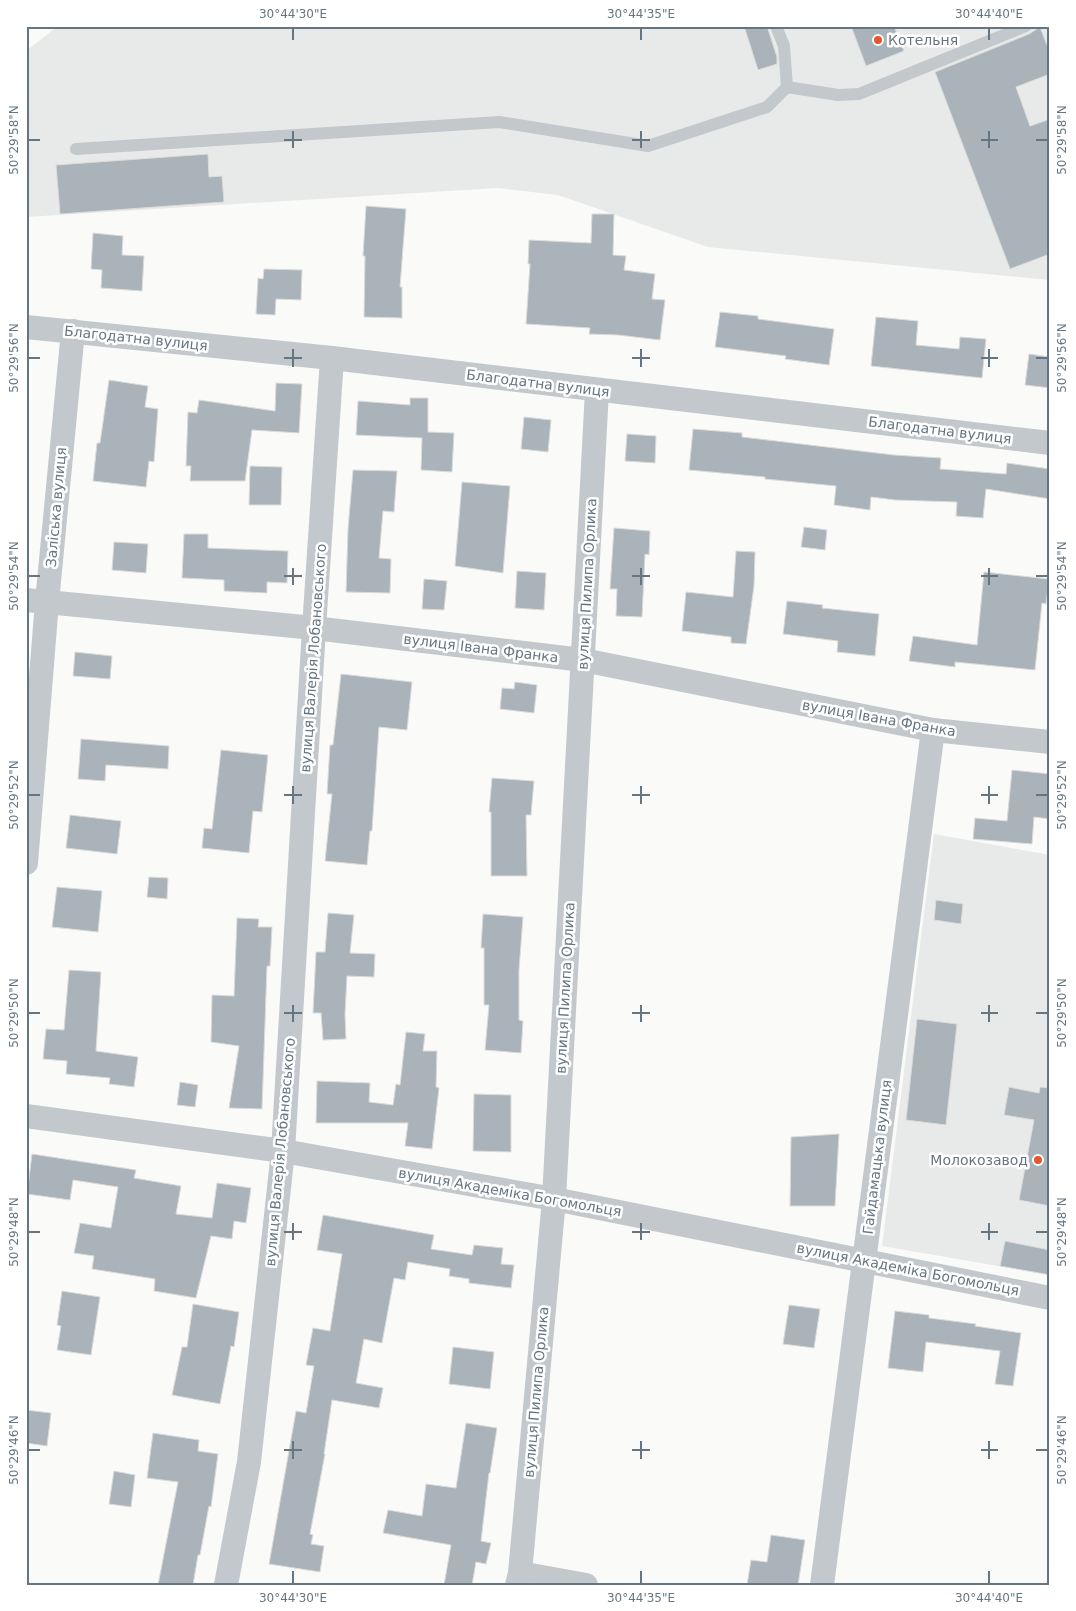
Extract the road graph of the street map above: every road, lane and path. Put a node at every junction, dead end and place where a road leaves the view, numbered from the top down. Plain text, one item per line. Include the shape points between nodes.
1 (776, 26) edge
2 (1026, 26) edge
3 (787, 87) junction
4 (76, 149) dead end
5 (26, 327) edge
6 (73, 331) junction
7 (332, 358) junction
8 (597, 390) junction
9 (1050, 443) edge
10 (37, 601) edge
11 (314, 628) junction
12 (583, 660) junction
13 (933, 730) junction
14 (1050, 742) edge
15 (26, 863) edge
16 (26, 1116) edge
17 (283, 1151) junction
18 (554, 1199) junction
19 (863, 1260) junction
20 (1050, 1298) edge
21 (518, 1579) edge
22 (226, 1585) edge
23 (586, 1585) edge
24 (822, 1585) edge

1 - 3 lane via 784,46
2 - 3 lane via 859,94 838,95
3 - 4 lane via 767,107 648,146 499,122
5 - 6 street, Благодатна вулиця
6 - 7 street, Благодатна вулиця
6 - 10 street, Заліська вулиця
7 - 8 street, Благодатна вулиця
7 - 11 street, вулиця Валерія Лобановського
8 - 9 street, Благодатна вулиця
8 - 12 street, вулиця Пилипа Орлика
10 - 11 street, вулиця Івана Франка
10 - 15 street, Заліська вулиця
11 - 12 street, вулиця Івана Франка
11 - 17 street, вулиця Валерія Лобановського
12 - 13 street, вулиця Івана Франка
12 - 18 street, вулиця Пилипа Орлика
13 - 14 street, вулиця Івана Франка
13 - 19 street, Гайдамацька вулиця
16 - 17 street, вулиця Академіка Богомольця
17 - 18 street, вулиця Академіка Богомольця
17 - 22 street, вулиця Валерія Лобановського via 249,1462
18 - 19 street, вулиця Академіка Богомольця
18 - 21 street, вулиця Пилипа Орлика
19 - 20 street, вулиця Академіка Богомольця
19 - 24 street, Гайдамацька вулиця
21 - 23 street

